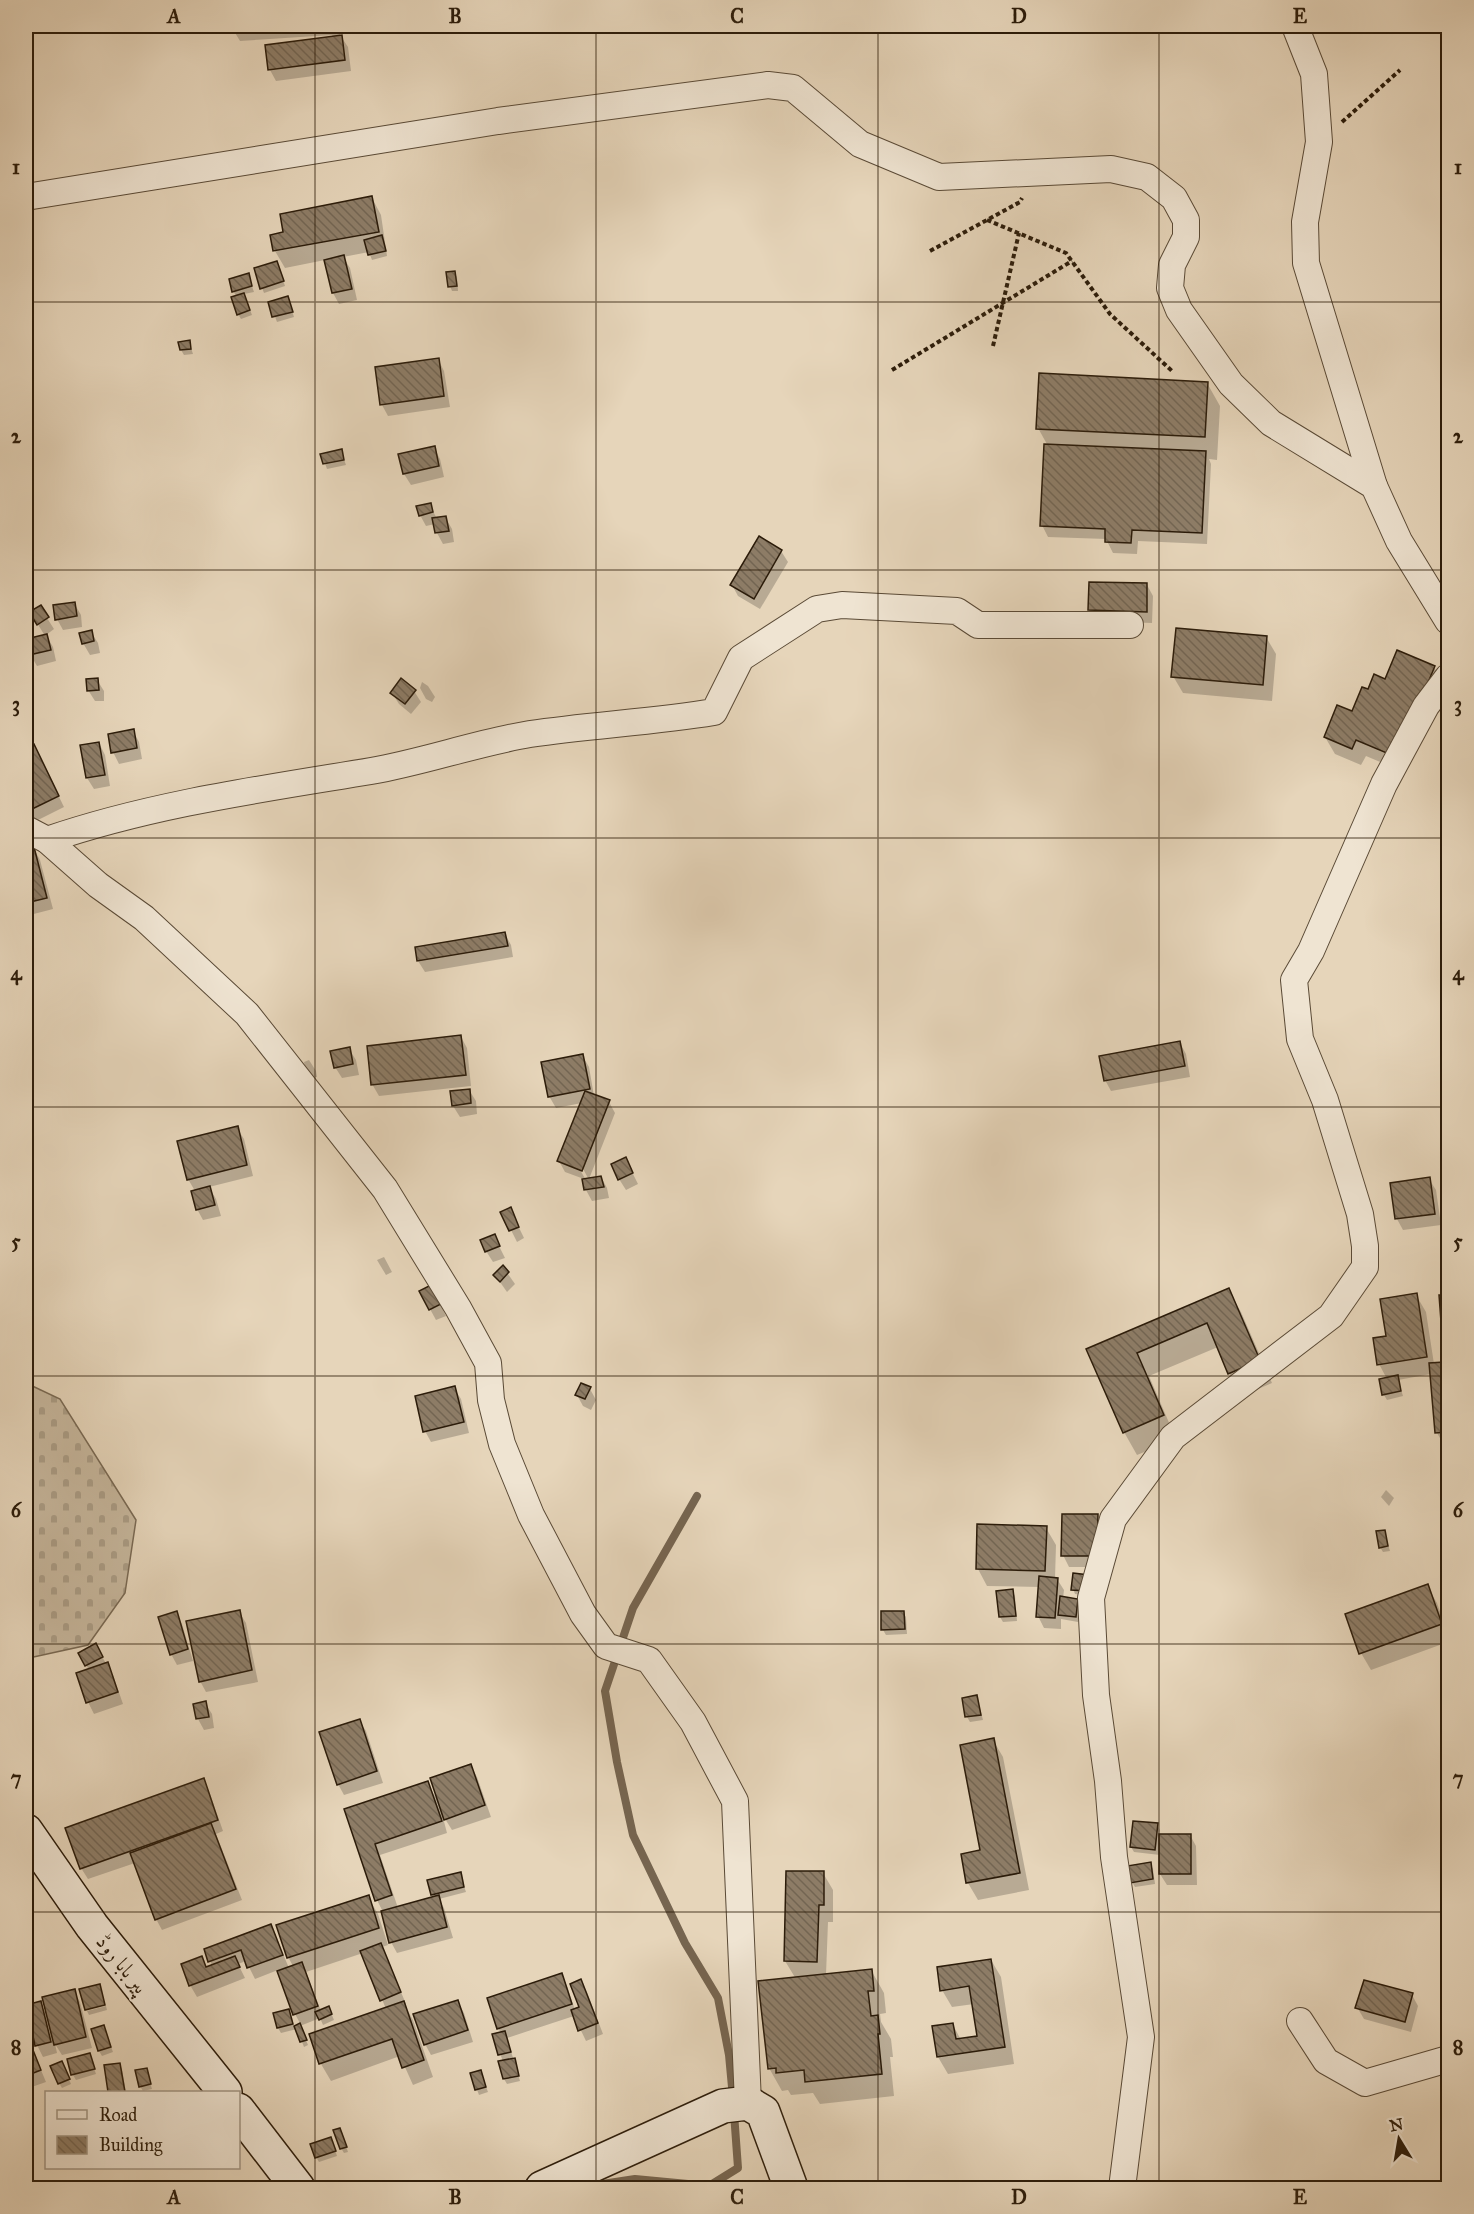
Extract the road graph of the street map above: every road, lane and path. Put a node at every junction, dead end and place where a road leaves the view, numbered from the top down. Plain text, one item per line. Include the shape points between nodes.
1 (1295, 26) edge
2 (1400, 70) dead end
3 (1319, 142) junction
4 (1035, 172) junction
5 (26, 197) edge
6 (987, 220) junction
7 (1018, 233) junction
8 (930, 251) dead end
9 (1072, 261) junction
10 (1003, 303) junction
11 (993, 346) dead end
12 (892, 370) dead end
13 (1172, 371) dead end
14 (1374, 486) junction
15 (1449, 621) edge
16 (1130, 625) dead end
17 (1449, 677) edge
18 (36, 834) edge
19 (26, 1831) edge
20 (1300, 2021) dead end
21 (1449, 2059) edge
22 (224, 2091) edge
23 (746, 2103) junction
24 (240, 2113) edge
25 (298, 2188) edge
26 (542, 2188) edge
27 (791, 2188) edge
28 (1122, 2188) edge

1 - 3 street via 1314,74
2 - 3 path
3 - 14 street via 1305,222 1306,262
4 - 5 street via 939,177 860,144 793,88 768,85 498,121
4 - 6 path via 1020,202
4 - 14 street via 1111,169 1147,177 1174,198 1186,220 1186,237 1172,265 1170,288 1198,338 1230,384 1271,423
6 - 7 path
6 - 8 path
7 - 9 path via 1066,253
7 - 10 path
9 - 10 path
9 - 13 path via 1110,314
10 - 11 path
10 - 12 path
14 - 15 street via 1398,541
16 - 18 street via 978,625 957,611 842,605 817,609 741,658 714,712 529,734 374,770 187,802 76,830
17 - 28 street via 1426,706 1384,784 1311,951 1294,980 1300,1039 1325,1100 1360,1214 1365,1267 1331,1316 1173,1437 1113,1519 1091,1598 1096,1695 1114,1857 1141,2037
18 - 23 street via 144,918 246,1014 385,1189 488,1363 491,1401 502,1444 531,1515 583,1614 606,1646 649,1660 693,1722 735,1801
19 - 22 main road, پیر بابا روڈ via 93,1926
20 - 21 street via 1326,2061 1365,2083
23 - 26 main road via 723,2106
23 - 27 main road via 763,2112
24 - 25 main road

